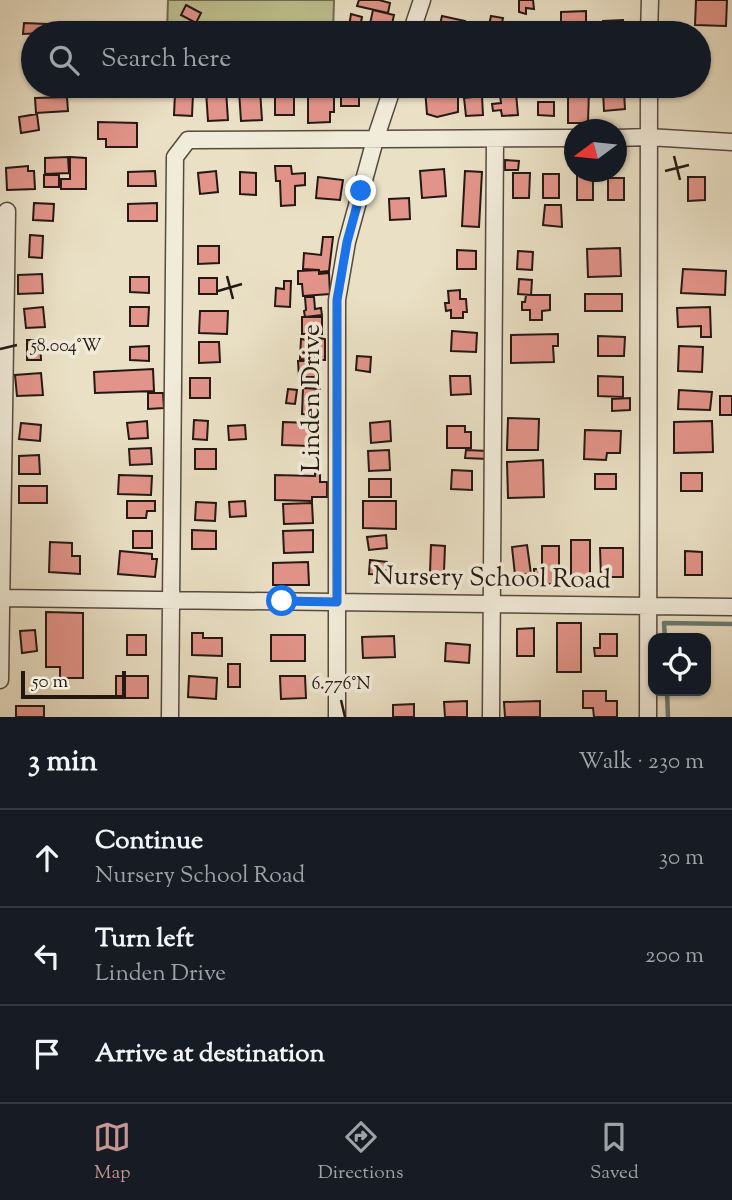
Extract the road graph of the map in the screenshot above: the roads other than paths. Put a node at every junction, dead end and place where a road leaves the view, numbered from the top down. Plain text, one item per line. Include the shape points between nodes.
1 (422, 0) edge
2 (650, 0) edge
3 (415, 21) edge
4 (649, 21) edge
5 (389, 98) edge
6 (649, 98) edge
7 (648, 137) junction
8 (564, 138) edge
9 (627, 138) edge
10 (495, 139) junction
11 (375, 140) junction
12 (732, 142) edge
13 (7, 211) dead end
14 (1, 598) edge
15 (171, 600) junction
16 (337, 602) junction
17 (493, 604) junction
18 (649, 606) junction
19 (732, 607) edge
20 (0, 680) edge
21 (170, 717) edge
22 (337, 717) edge
23 (491, 717) edge
24 (648, 717) edge

1 - 3 street
2 - 4 street
5 - 11 street, Linden Drive
6 - 7 street
7 - 9 street
7 - 12 street
7 - 18 street
8 - 10 street
10 - 11 street
10 - 17 street
11 - 15 street via 188,140 175,157
11 - 16 street, Linden Drive via 347,242 337,300
13 - 14 street
14 - 15 street, Nursery School Road
14 - 20 street
15 - 16 street, Nursery School Road
15 - 21 street
16 - 17 street, Nursery School Road
16 - 22 street, Linden Drive
17 - 18 street, Nursery School Road
17 - 23 street
18 - 19 street, Nursery School Road
18 - 24 street

